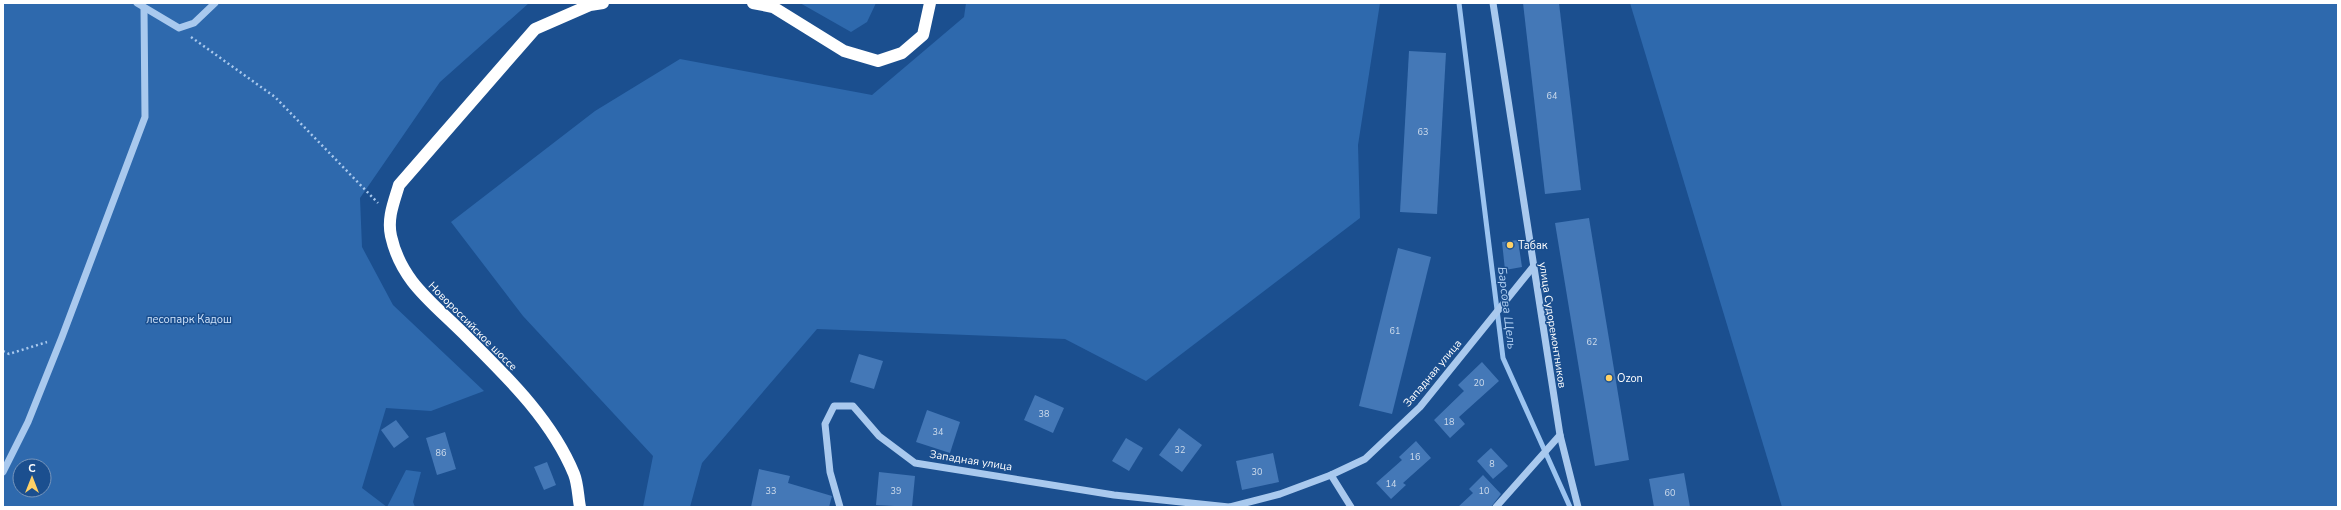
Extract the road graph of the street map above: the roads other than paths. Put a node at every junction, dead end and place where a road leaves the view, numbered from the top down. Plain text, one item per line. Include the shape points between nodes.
1 (137, 3) edge
2 (215, 3) edge
3 (603, 3) edge
4 (753, 3) edge
5 (930, 3) edge
6 (1493, 3) edge
7 (144, 8) junction
8 (1532, 267) junction
9 (1560, 435) junction
10 (3, 472) edge
11 (1332, 475) junction
12 (580, 507) edge
13 (840, 507) edge
14 (1229, 507) edge
15 (1351, 507) edge
16 (1496, 507) edge
17 (1578, 507) edge

1 - 7 street
2 - 7 street via 194,23 179,28
3 - 12 highway, Новороссийское шоссе via 590,5 536,29 493,75 399,186 390,215 391,236 402,266 422,295 472,342 553,432 575,476
4 - 5 highway via 773,7 844,51 878,61 902,53 923,35
6 - 8 street, улица Судоремонтников
7 - 10 street via 145,117 62,337 28,422
8 - 9 street, улица Судоремонтников
8 - 11 street, Западная улица via 1420,407 1365,459
9 - 16 street
9 - 17 street, улица Судоремонтников
11 - 14 street, Западная улица via 1280,494
11 - 15 street
13 - 14 street, Западная улица via 830,472 825,424 834,406 853,406 879,436 915,463 1114,495

